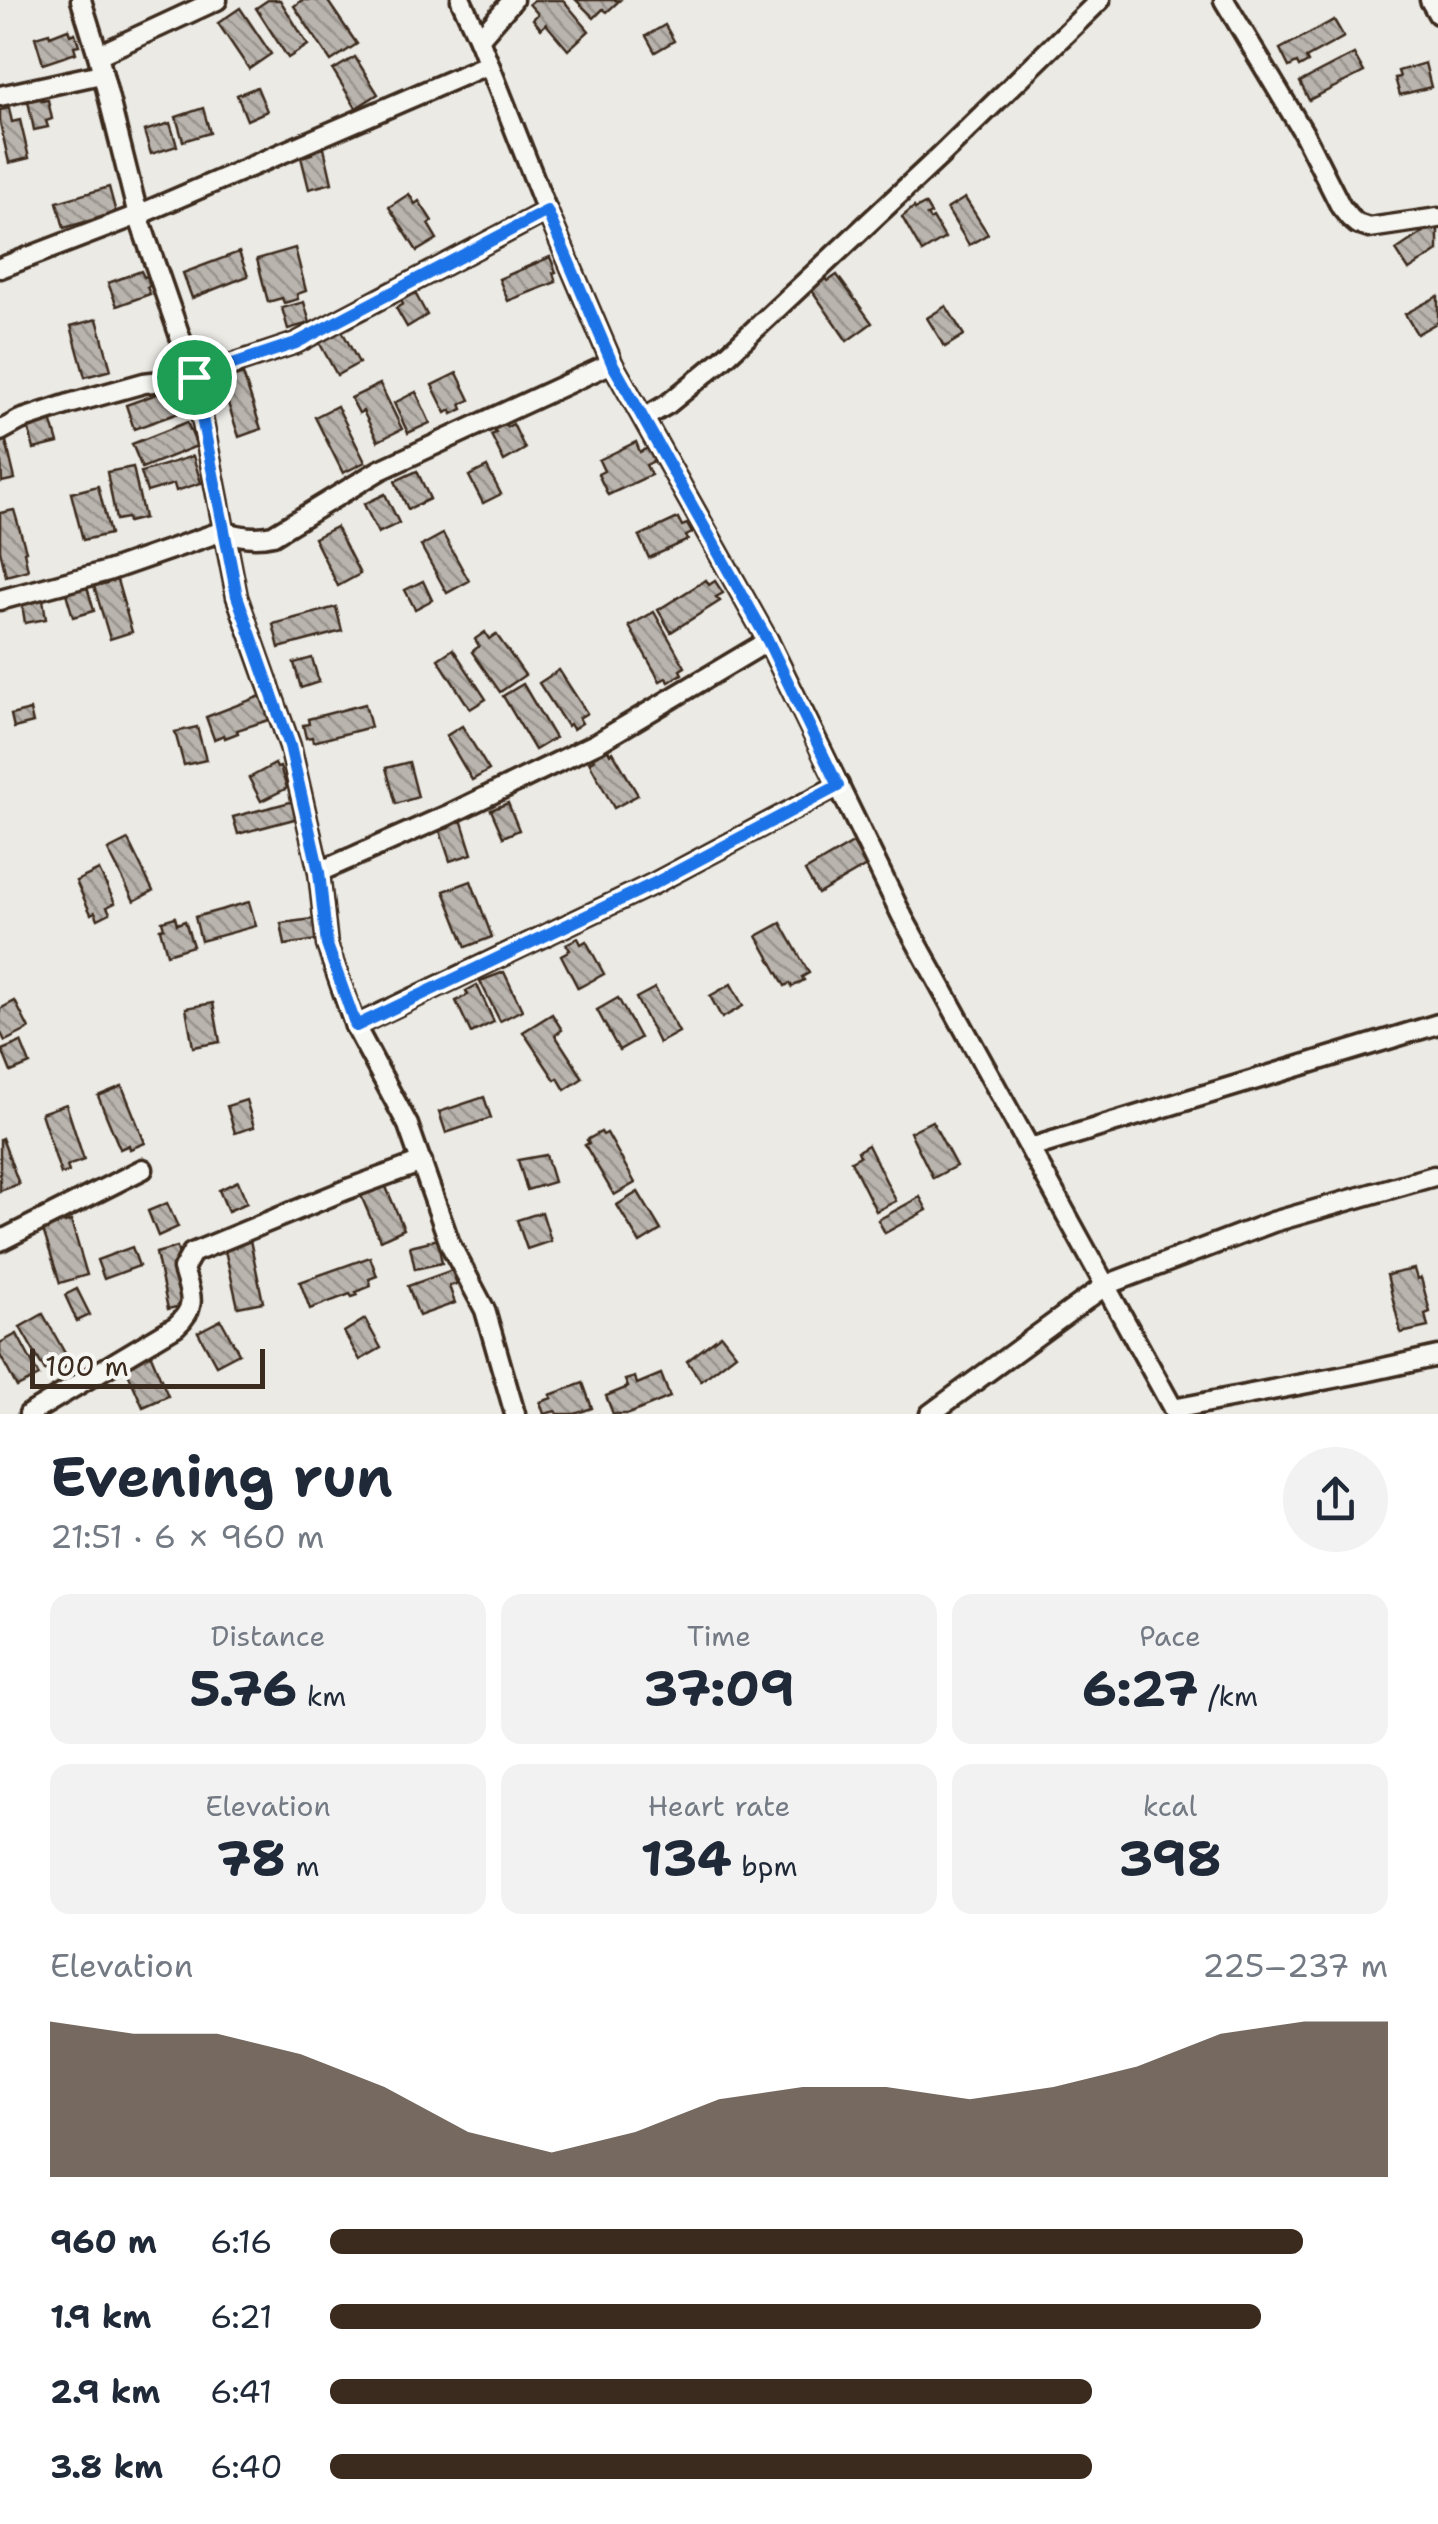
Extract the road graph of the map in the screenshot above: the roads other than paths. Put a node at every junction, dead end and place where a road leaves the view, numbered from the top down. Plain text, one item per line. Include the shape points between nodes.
1 (81, 0) edge
2 (217, 0) edge
3 (460, 0) edge
4 (513, 0) edge
5 (1100, 0) edge
6 (1224, 0) edge
7 (1430, 0) edge
8 (1438, 14) edge
9 (479, 39) junction
10 (99, 64) junction
11 (489, 64) junction
12 (0, 96) edge
13 (547, 211) junction
14 (138, 215) junction
15 (1437, 220) edge
16 (0, 268) edge
17 (612, 363) junction
18 (194, 377) junction
19 (644, 418) junction
20 (0, 431) edge
21 (224, 531) junction
22 (0, 600) edge
23 (768, 641) junction
24 (838, 786) junction
25 (319, 872) junction
26 (1438, 1024) edge
27 (356, 1026) junction
28 (1030, 1148) junction
29 (422, 1162) junction
30 (144, 1169) dead end
31 (1434, 1176) dead end
32 (0, 1241) edge
33 (1106, 1285) junction
34 (1438, 1356) edge
35 (1175, 1412) edge
36 (29, 1414) edge
37 (516, 1414) edge
38 (930, 1414) edge

1 - 10 street
2 - 10 street
3 - 9 street
4 - 9 street
5 - 19 street via 723,359
6 - 15 street via 1350,218 1369,228
7 - 8 street
9 - 11 street
10 - 12 street
10 - 14 street
11 - 13 street
11 - 14 street
13 - 17 street
13 - 18 street via 296,343
14 - 16 street
14 - 18 street
17 - 19 street
17 - 21 street via 380,470 273,535
18 - 20 street via 144,383
18 - 21 street
19 - 23 street
21 - 22 street
21 - 25 street via 237,596 290,746
23 - 24 street
23 - 25 street via 597,743
24 - 27 street via 653,884
24 - 28 street
25 - 27 street via 327,945
26 - 28 street
27 - 29 street
28 - 33 street
29 - 36 street via 192,1253 183,1270 192,1297 188,1316
29 - 37 street via 450,1244 485,1310
30 - 32 street
31 - 33 street via 1272,1222
33 - 35 street
33 - 38 street
34 - 35 street

